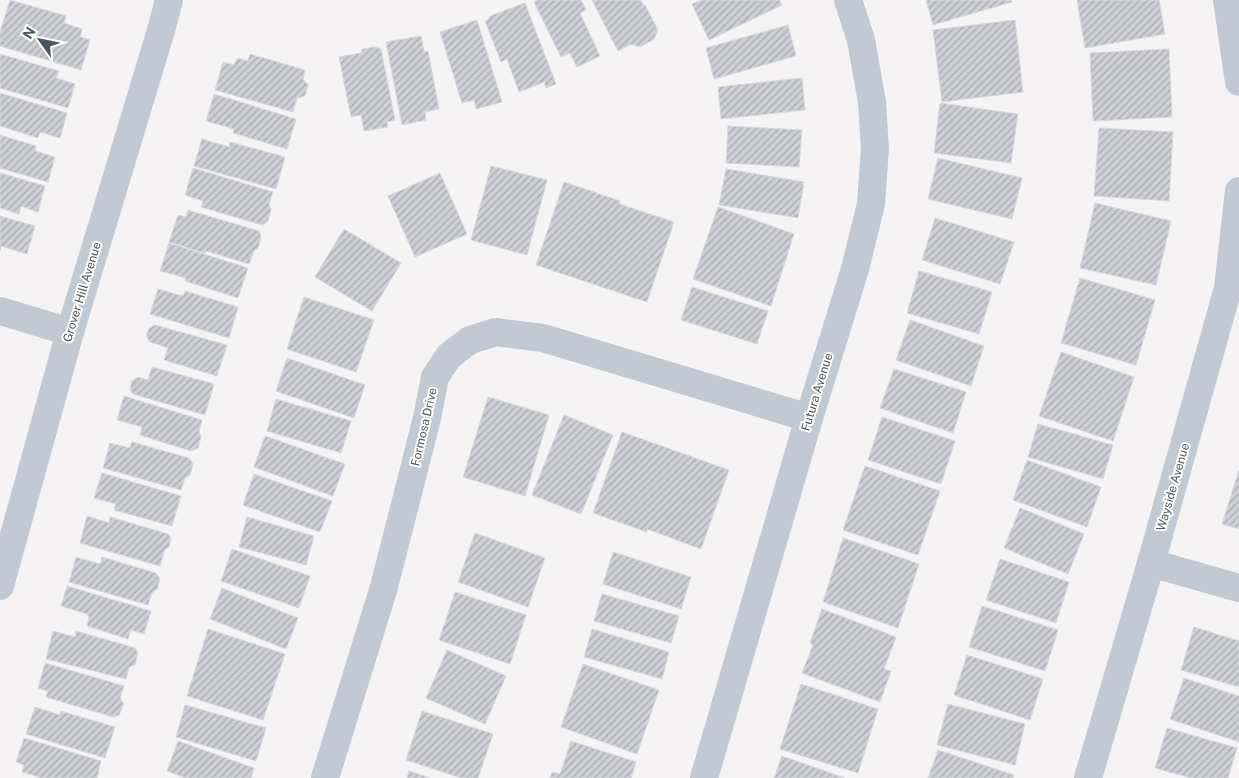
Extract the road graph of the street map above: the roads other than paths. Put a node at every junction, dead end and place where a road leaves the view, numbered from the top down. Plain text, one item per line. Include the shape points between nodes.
1 (169, 0) edge
2 (848, 0) edge
3 (1227, 0) edge
4 (1239, 82) edge
5 (1239, 191) edge
6 (0, 311) edge
7 (70, 332) junction
8 (809, 418) junction
9 (1151, 563) junction
10 (0, 586) edge
11 (1239, 588) edge
12 (326, 778) edge
13 (704, 778) edge
14 (1088, 778) edge

1 - 7 street, Grover Hill Avenue
2 - 8 street, Futura Avenue via 861,40 872,102 875,149 871,204 855,270
3 - 4 street
5 - 9 street, Wayside Avenue via 1228,288
6 - 7 street
7 - 10 street, Grover Hill Avenue
8 - 12 street, Formosa Drive via 543,338 496,332 470,340 449,356 435,377 384,587
8 - 13 street, Futura Avenue
9 - 11 street
9 - 14 street, Wayside Avenue

